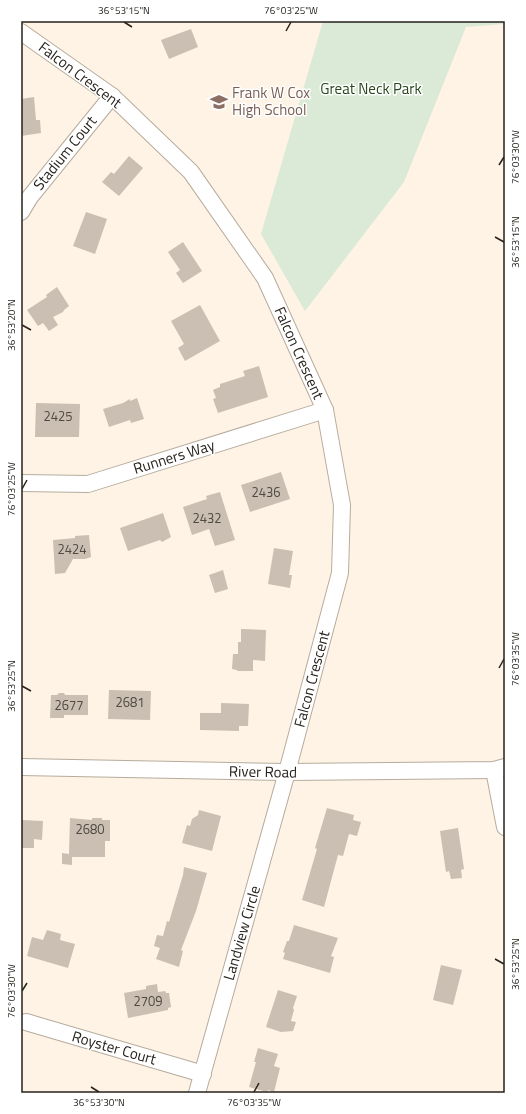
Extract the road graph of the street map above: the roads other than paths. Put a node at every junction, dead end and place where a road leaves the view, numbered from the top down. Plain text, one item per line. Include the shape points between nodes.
1 (21, 32) edge
2 (112, 96) junction
3 (21, 212) edge
4 (325, 410) junction
5 (21, 483) edge
6 (21, 767) edge
7 (500, 769) edge
8 (287, 772) junction
9 (505, 827) edge
10 (26, 1022) dead end
11 (203, 1074) junction
12 (197, 1093) edge

1 - 2 street, Falcon Crescent
2 - 3 street, Stadium Court via 30,197
2 - 4 street, Falcon Crescent via 191,172 265,278
4 - 5 street, Runners Way via 88,484
4 - 8 street, Falcon Crescent via 342,504 340,573
6 - 8 street, River Road
7 - 8 street, River Road
7 - 9 street
8 - 11 street, Landview Circle
10 - 11 street, Royster Court
11 - 12 street, Landview Circle

